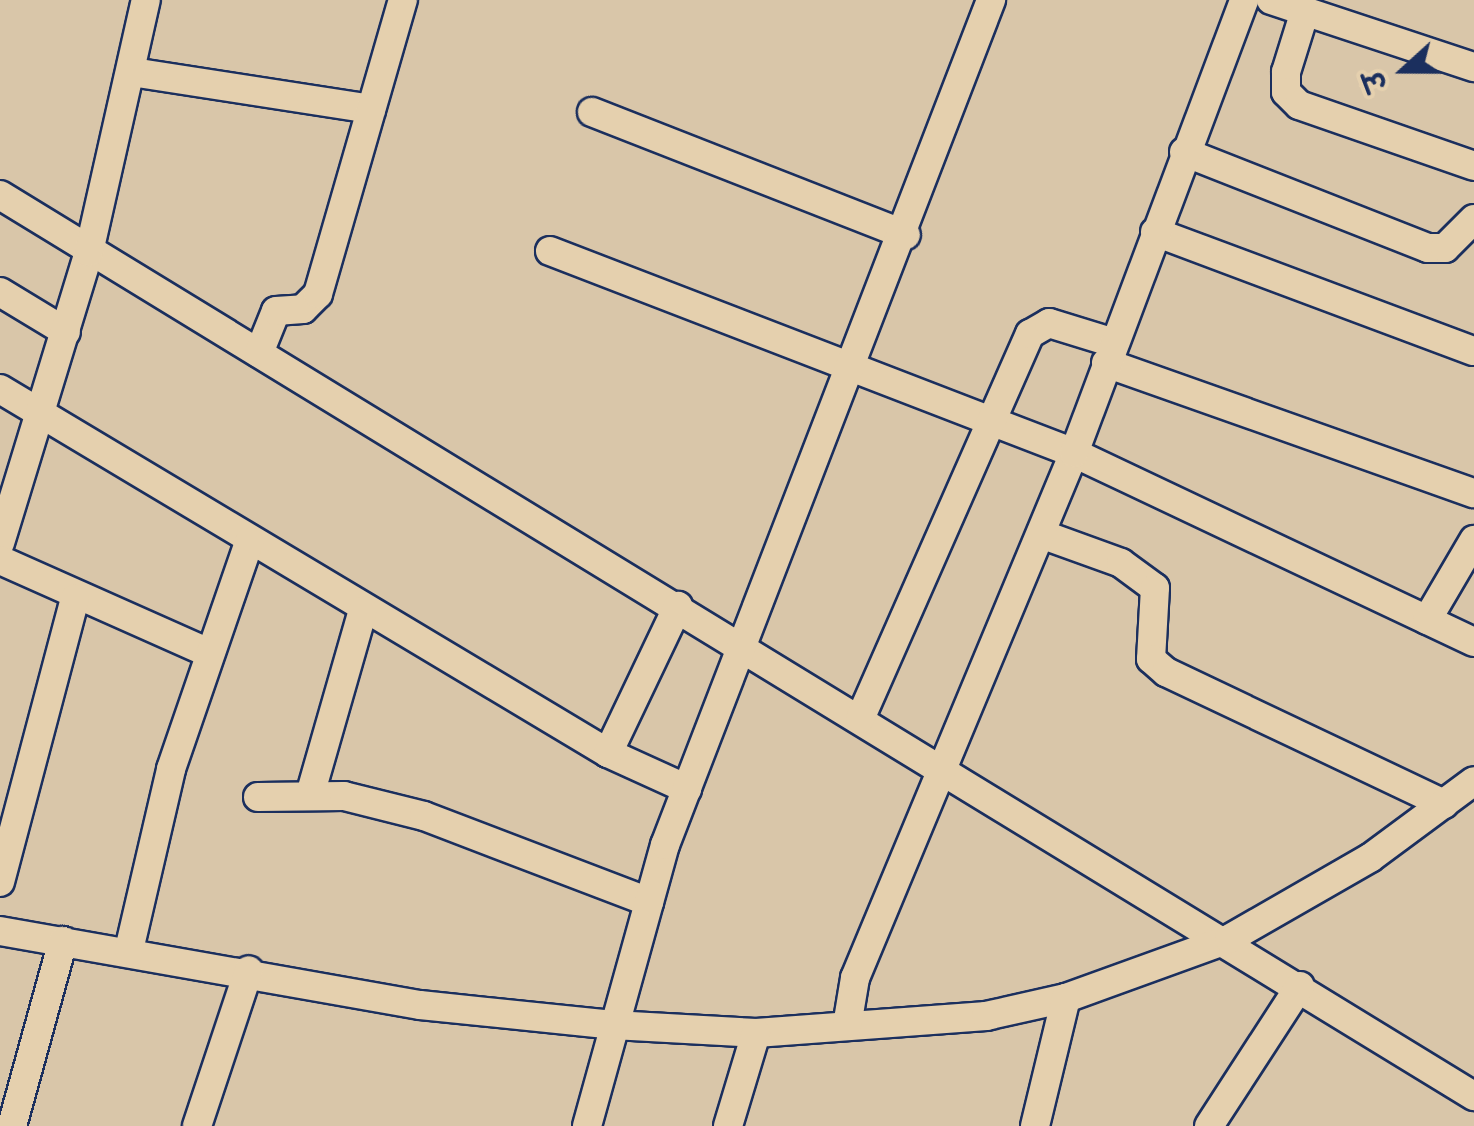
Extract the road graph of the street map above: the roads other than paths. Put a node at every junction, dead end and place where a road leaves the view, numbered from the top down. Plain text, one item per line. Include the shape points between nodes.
1 (146, 0) edge
2 (403, 0) edge
3 (991, 0) edge
4 (1244, 0) edge
5 (1270, 0) edge
6 (1305, 11) junction
7 (1474, 66) edge
8 (132, 72) junction
9 (371, 109) junction
10 (592, 112) dead end
11 (1184, 152) junction
12 (1474, 166) edge
13 (0, 196) edge
14 (1474, 219) edge
15 (1155, 232) junction
16 (906, 235) junction
17 (550, 251) dead end
18 (89, 252) junction
19 (0, 292) edge
20 (66, 332) junction
21 (1474, 351) edge
22 (259, 353) junction
23 (1110, 353) junction
24 (855, 365) junction
25 (0, 390) edge
26 (39, 415) junction
27 (990, 422) junction
28 (1074, 453) junction
29 (1474, 492) edge
30 (1042, 534) junction
31 (1474, 540) edge
32 (249, 542) junction
33 (0, 543) edge
34 (0, 560) edge
35 (74, 599) junction
36 (678, 606) junction
37 (363, 610) junction
38 (1427, 620) junction
39 (1474, 642) edge
40 (744, 649) junction
41 (207, 652) junction
42 (860, 719) junction
43 (608, 753) junction
44 (942, 773) junction
45 (1474, 781) edge
46 (687, 789) junction
47 (310, 795) junction
48 (258, 797) dead end
49 (1444, 804) junction
50 (0, 882) edge
51 (649, 902) junction
52 (0, 931) edge
53 (1229, 940) junction
54 (64, 941) junction
55 (129, 950) junction
56 (249, 970) junction
57 (1300, 986) junction
58 (1066, 998) junction
59 (613, 1025) junction
60 (847, 1026) junction
61 (756, 1033) junction
62 (1474, 1096) edge
63 (12, 1126) edge
64 (198, 1126) edge
65 (587, 1126) edge
66 (728, 1126) edge
67 (1035, 1126) edge
68 (1209, 1126) edge

1 - 8 street
2 - 9 street
3 - 16 street
4 - 11 street
5 - 6 street
6 - 7 street
6 - 12 street via 1286,72 1286,92 1299,105
8 - 9 street
8 - 18 street
9 - 22 street via 318,294 303,309 276,311
10 - 16 street
11 - 14 street via 1428,248 1445,248
11 - 15 street
13 - 18 street
15 - 21 street
15 - 23 street
16 - 24 street
17 - 24 street
18 - 20 street
18 - 22 street
19 - 20 street
20 - 26 street
22 - 36 street
23 - 27 street via 1037,326
23 - 28 street
23 - 29 street
24 - 27 street
24 - 40 street
25 - 26 street
26 - 32 street
26 - 33 street
27 - 28 street
27 - 42 street
28 - 30 street
28 - 38 street
30 - 44 street
30 - 49 street via 1122,563 1155,588 1151,660 1166,672
31 - 38 street
32 - 37 street
32 - 41 street
34 - 35 street
35 - 41 street
35 - 50 street
36 - 40 street
36 - 43 street
37 - 43 street
37 - 47 street
38 - 39 street
40 - 42 street
40 - 46 street
41 - 55 street
42 - 44 street
43 - 46 street
44 - 53 street
44 - 60 street via 855,978
45 - 49 street
46 - 51 street
47 - 48 street
47 - 51 street via 424,816
49 - 53 street via 1296,906
51 - 59 street
52 - 54 street
53 - 57 street
53 - 58 street
54 - 55 street
54 - 63 street
55 - 56 street
56 - 59 street via 420,1005
56 - 64 street
57 - 62 street
57 - 68 street
58 - 60 street via 986,1016
58 - 67 street
59 - 61 street
59 - 65 street
60 - 61 street
61 - 66 street

